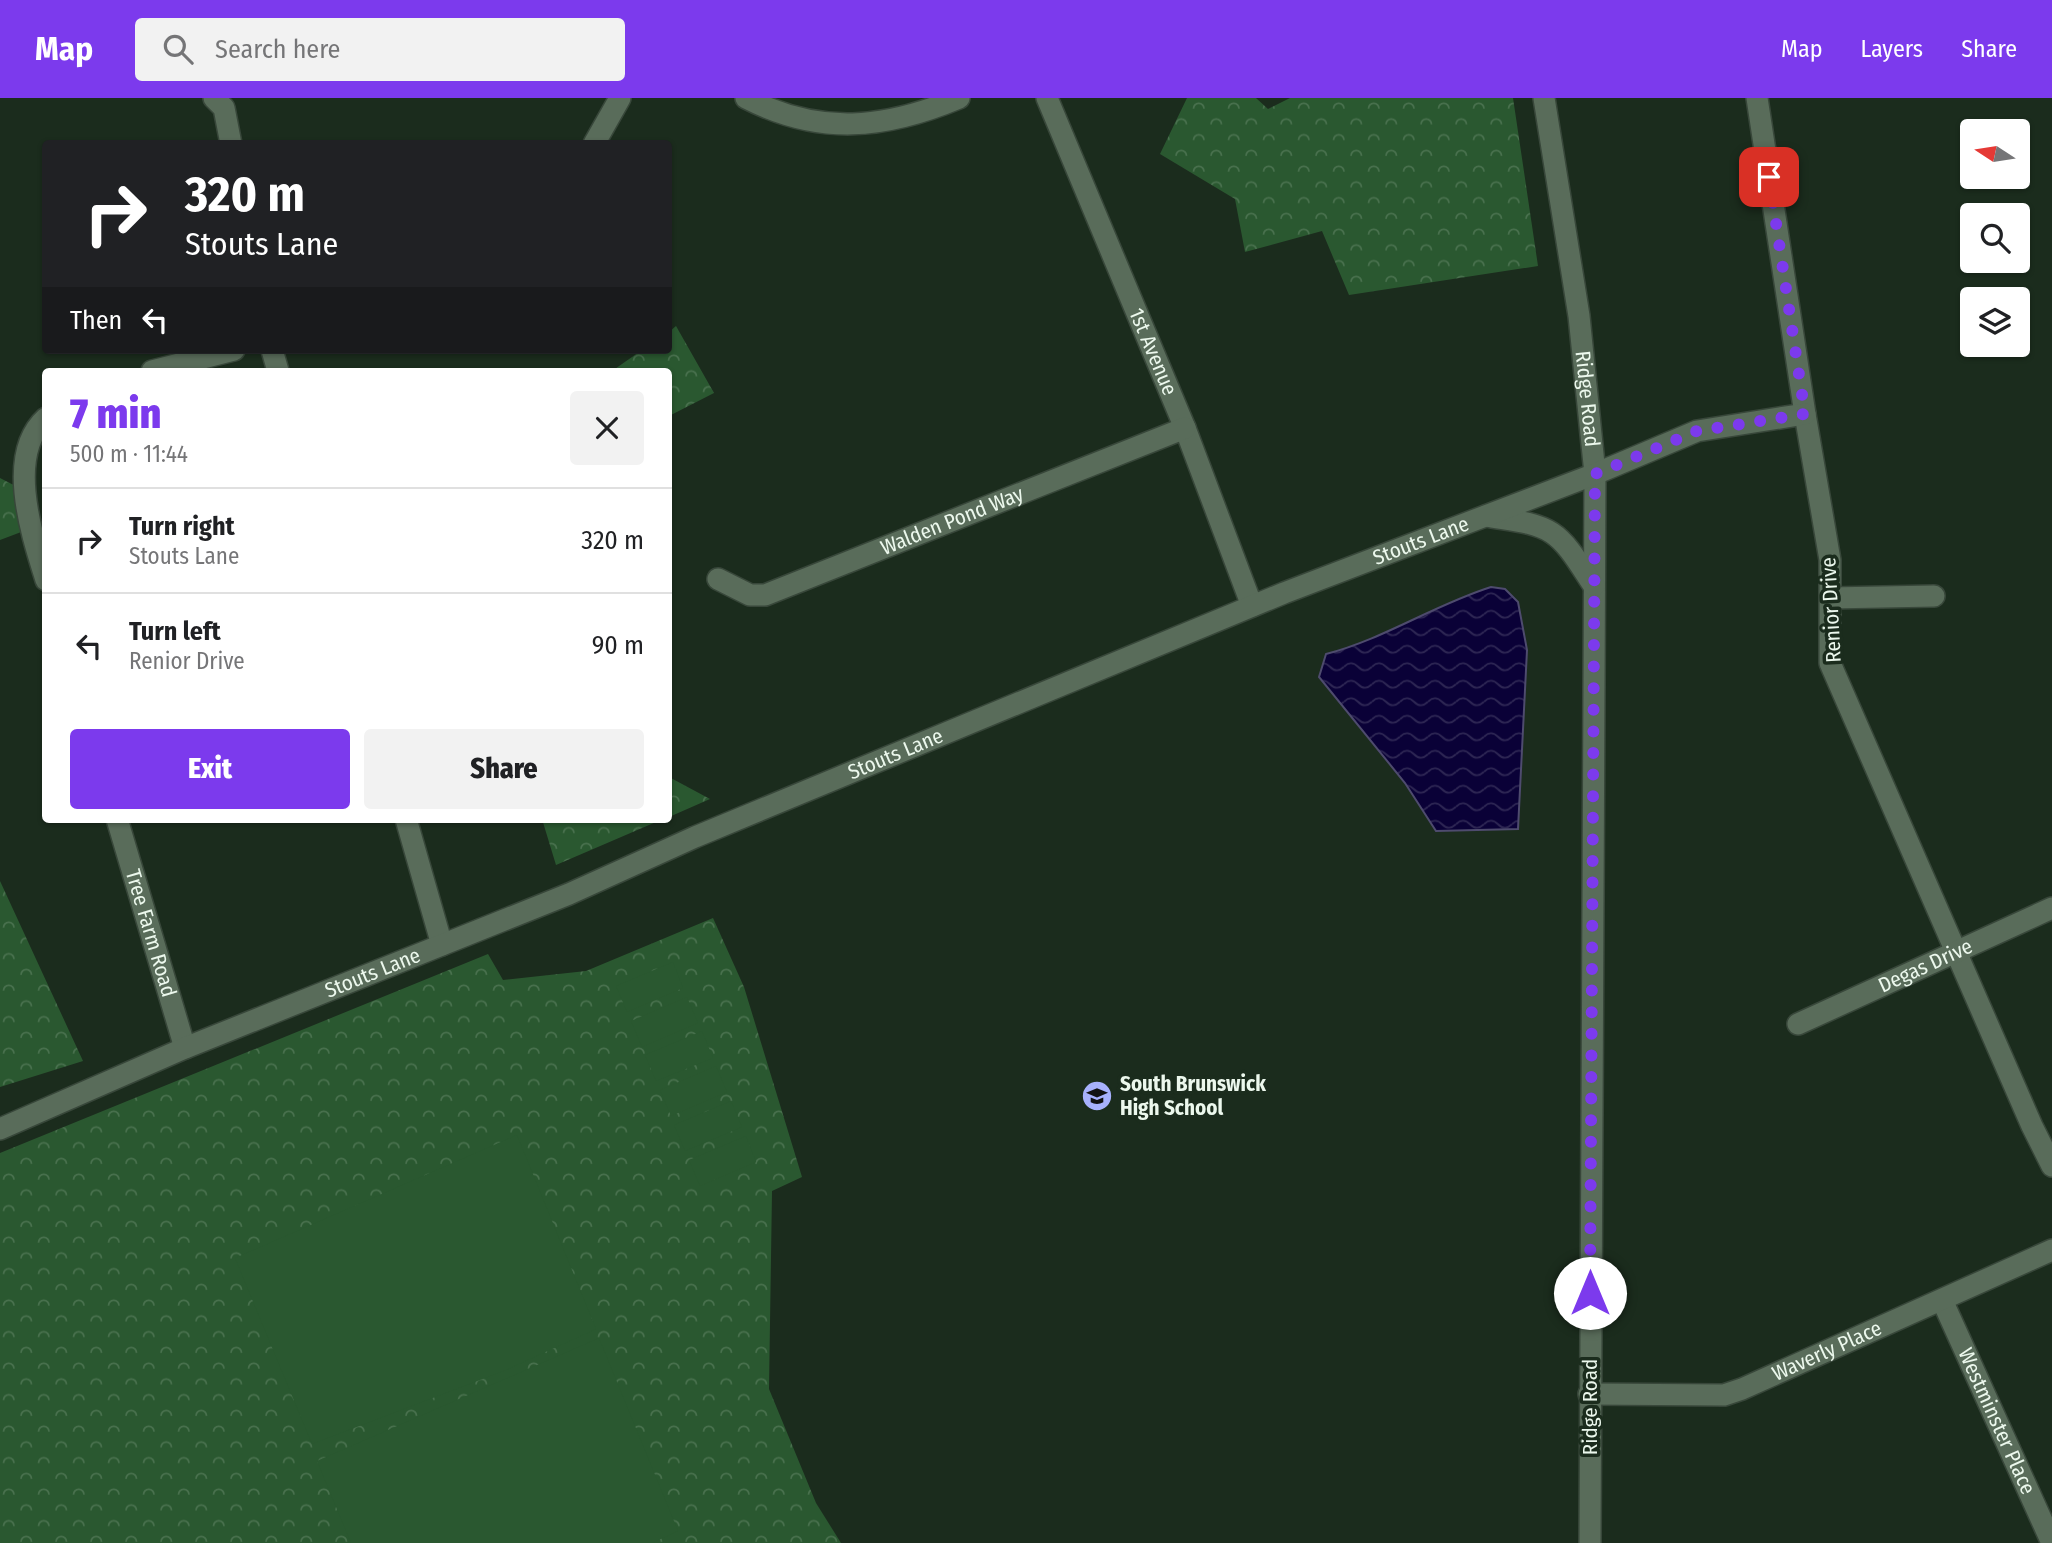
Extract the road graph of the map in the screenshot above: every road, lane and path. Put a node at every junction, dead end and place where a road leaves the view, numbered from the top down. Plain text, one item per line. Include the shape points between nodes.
1 (214, 98) edge
2 (620, 98) edge
3 (746, 98) edge
4 (959, 98) edge
5 (1048, 98) edge
6 (1544, 98) edge
7 (1757, 98) edge
8 (230, 140) edge
9 (596, 140) edge
10 (218, 354) edge
11 (164, 368) edge
12 (1805, 414) junction
13 (42, 422) edge
14 (1185, 428) junction
15 (1595, 474) junction
16 (1484, 516) junction
17 (42, 567) edge
18 (718, 579) dead end
19 (1594, 586) junction
20 (1934, 596) dead end
21 (1830, 598) junction
22 (1252, 606) junction
23 (118, 823) edge
24 (407, 823) edge
25 (2052, 908) edge
26 (442, 945) junction
27 (1958, 952) junction
28 (1798, 1024) dead end
29 (185, 1048) junction
30 (0, 1129) edge
31 (2052, 1166) edge
32 (2052, 1251) edge
33 (1942, 1300) junction
34 (1589, 1394) junction
35 (1590, 1543) edge
36 (2052, 1543) edge

1 - 8 street via 224,108
2 - 9 street
3 - 4 street via 805,120 862,125 906,118
5 - 14 street, 1st Avenue
6 - 15 street, Ridge Road via 1579,316
7 - 12 street, Renior Drive
10 - 11 street
12 - 15 street, Stouts Lane via 1697,431
12 - 21 street, Renior Drive via 1830,560
13 - 17 street via 24,459 29,525
14 - 18 street, Walden Pond Way via 765,595 750,595
14 - 22 street, 1st Avenue
15 - 16 street, Stouts Lane
15 - 19 street, Ridge Road
16 - 19 street via 1551,532
16 - 22 street, Stouts Lane
19 - 34 street, Ridge Road
20 - 21 street
21 - 27 street, Renior Drive via 1830,663
22 - 26 street, Stouts Lane
23 - 29 street, Tree Farm Road
24 - 26 street
25 - 27 street, Degas Drive
26 - 29 street, Stouts Lane
27 - 28 street, Degas Drive
27 - 31 street, Renior Drive
29 - 30 street, Stouts Lane
32 - 33 street, Waverly Place
33 - 34 street, Waverly Place via 1724,1395
33 - 36 street, Westminster Place
34 - 35 street, Ridge Road

